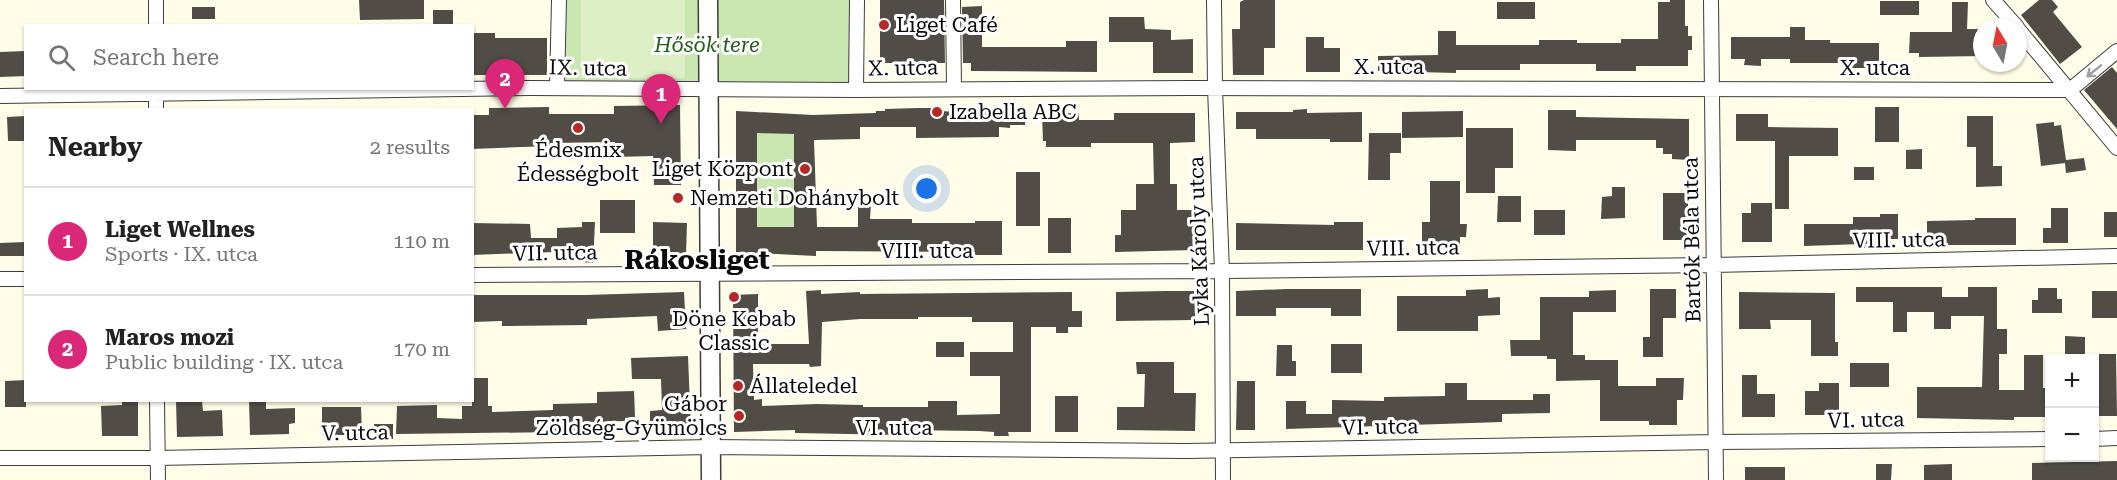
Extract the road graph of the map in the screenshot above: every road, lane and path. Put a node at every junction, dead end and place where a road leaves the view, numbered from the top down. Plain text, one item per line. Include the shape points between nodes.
1 (156, 0) edge
2 (559, 0) edge
3 (708, 0) edge
4 (857, 0) edge
5 (953, 0) edge
6 (1214, 0) edge
7 (1711, 0) edge
8 (1993, 0) edge
9 (2008, 18) edge
10 (156, 24) edge
11 (2027, 40) edge
12 (2117, 51) edge
13 (557, 88) junction
14 (954, 88) junction
15 (1215, 88) junction
16 (1711, 88) junction
17 (474, 89) edge
18 (356, 90) edge
19 (708, 90) junction
20 (856, 90) junction
21 (2070, 90) junction
22 (156, 92) edge
23 (0, 96) edge
24 (156, 108) edge
25 (2117, 148) edge
26 (2117, 256) edge
27 (1713, 265) junction
28 (1222, 271) junction
29 (710, 272) junction
30 (474, 275) edge
31 (0, 279) edge
32 (24, 279) edge
33 (157, 402) edge
34 (2099, 438) edge
35 (2117, 438) edge
36 (2045, 439) edge
37 (1716, 442) junction
38 (710, 447) junction
39 (1223, 451) junction
40 (0, 458) edge
41 (158, 458) junction
42 (158, 480) edge
43 (711, 480) edge
44 (1223, 480) edge
45 (1716, 480) edge

1 - 10 street
2 - 13 street
3 - 19 street
4 - 20 street
5 - 14 street
6 - 15 street, Lyka Károly utca
7 - 16 street, Bartók Béla utca
8 - 9 street
11 - 21 street
12 -> 21 street
13 - 17 street, IX. utca
13 - 19 street, IX. utca
14 - 15 street, X. utca
14 - 20 street, X. utca
15 - 16 street, X. utca
15 - 28 street, Lyka Károly utca
16 - 21 street, X. utca
16 - 27 street, Bartók Béla utca
18 - 22 street, IX. utca
19 - 20 street, X. utca
19 - 29 street
21 - 25 street
22 - 23 street, IX. utca
22 - 24 street
26 - 27 street, VIII. utca
27 - 28 street, VIII. utca
27 - 37 street, Bartók Béla utca
28 - 29 street, VIII. utca
28 - 39 street, Lyka Károly utca
29 - 30 street, VII. utca
29 - 38 street
31 - 32 street
33 - 41 street
34 - 35 street
36 - 37 street, VI. utca
37 - 39 street, VI. utca
37 - 45 street, Bartók Béla utca
38 - 39 street, VI. utca
38 - 41 street, V. utca
38 - 43 street
39 - 44 street, Lyka Károly utca
40 - 41 street, V. utca
41 - 42 street

